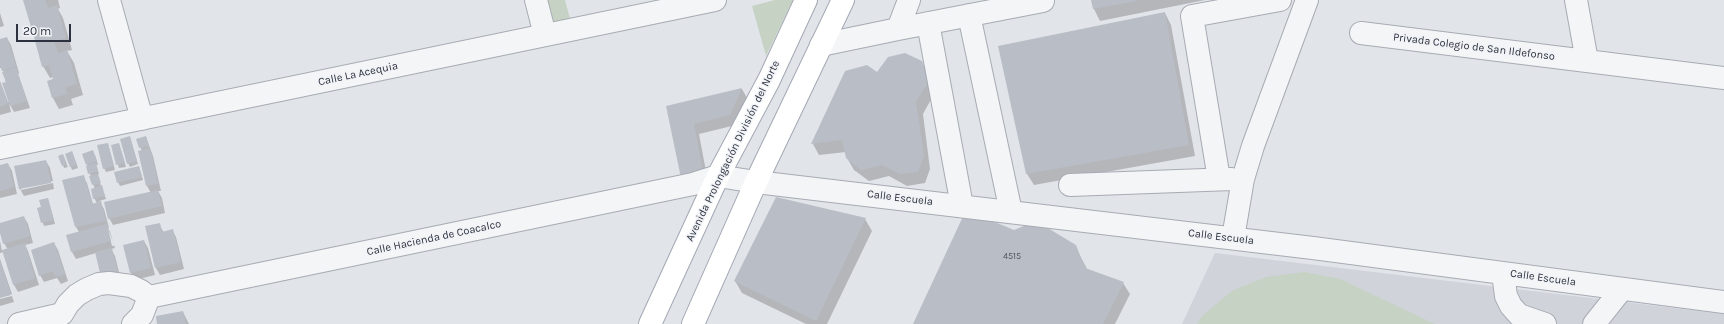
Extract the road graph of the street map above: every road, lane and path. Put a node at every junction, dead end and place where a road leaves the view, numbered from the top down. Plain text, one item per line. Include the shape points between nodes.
1 (109, 0) edge
2 (536, 0) edge
3 (715, 0) edge
4 (806, 0) edge
5 (843, 0) edge
6 (909, 0) edge
7 (1043, 0) edge
8 (1280, 0) edge
9 (1307, 0) edge
10 (1576, 0) edge
11 (969, 15) junction
12 (928, 23) junction
13 (898, 29) junction
14 (1361, 33) dead end
15 (545, 35) junction
16 (821, 46) junction
17 (1587, 61) junction
18 (1724, 78) edge
19 (142, 119) junction
20 (0, 148) edge
21 (718, 176) junction
22 (1218, 179) junction
23 (1243, 179) junction
24 (756, 182) junction
25 (1070, 185) dead end
26 (962, 206) junction
27 (1011, 212) junction
28 (1233, 238) junction
29 (1502, 273) junction
30 (1622, 289) junction
31 (149, 297) junction
32 (1724, 302) edge
33 (66, 319) edge
34 (19, 324) edge
35 (133, 324) edge
36 (650, 324) edge
37 (693, 324) edge
38 (1545, 324) edge
39 (1594, 324) edge

1 - 19 street
2 - 15 street
3 - 15 street, Calle La Acequia
4 - 21 main road, Avenida Prolongación División del Norte via 769,80
5 - 16 main road
6 - 13 street
7 - 11 street
8 - 22 street via 1192,16
9 - 23 street
10 - 17 street
11 - 12 street
11 - 27 street
12 - 13 street
12 - 26 street
13 - 16 street
14 - 17 street, Privada Colegio de San Ildefonso
15 - 19 street, Calle La Acequia
16 - 24 main road
17 - 18 street, Privada Colegio de San Ildefonso
19 - 20 street, Calle La Acequia
21 - 24 street, Calle Escuela
21 - 31 street, Calle Hacienda de Coacalco via 693,184
21 - 36 main road, Avenida Prolongación División del Norte
22 - 23 street
22 - 25 street
23 - 28 street
24 - 26 street, Calle Escuela
24 - 37 main road
26 - 27 street, Calle Escuela
27 - 28 street, Calle Escuela
28 - 29 street, Calle Escuela
29 - 30 street, Calle Escuela
29 - 38 street via 1506,296 1511,306 1519,315
30 - 32 street, Calle Escuela
30 - 39 street
31 - 33 street via 131,286 120,283 99,284 77,295 68,304
31 - 35 street via 142,315
33 - 34 street

